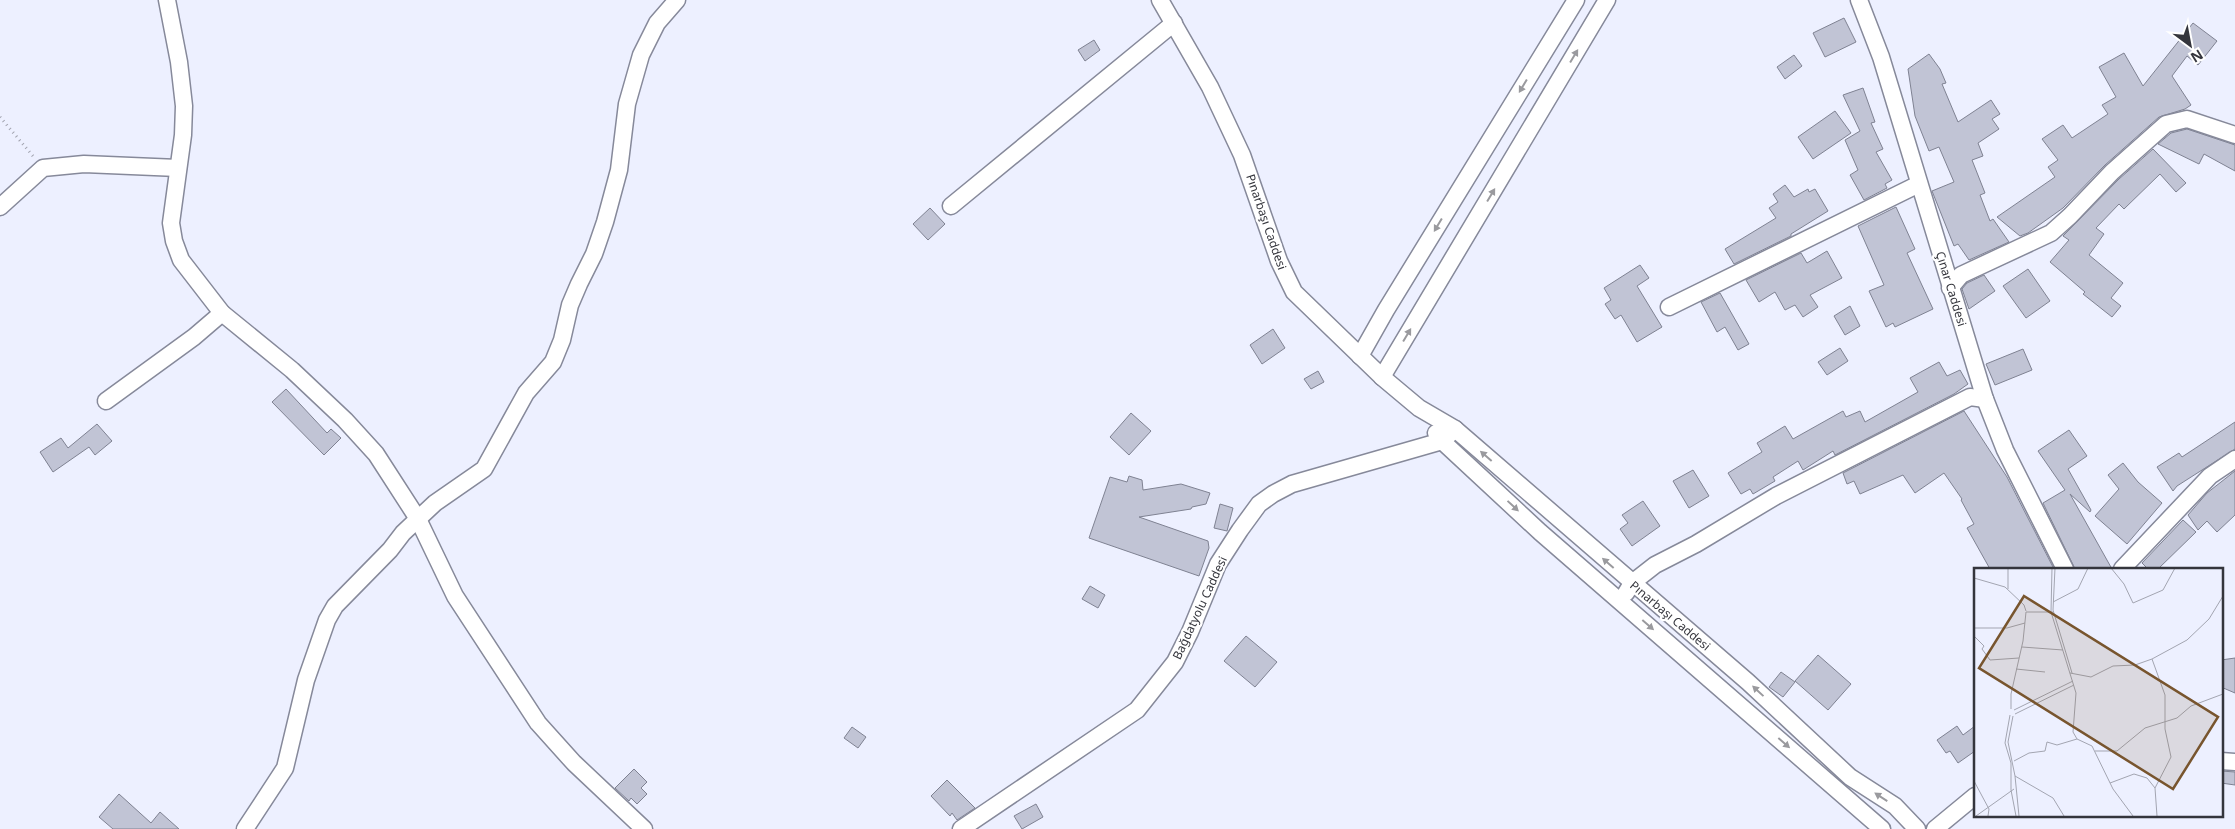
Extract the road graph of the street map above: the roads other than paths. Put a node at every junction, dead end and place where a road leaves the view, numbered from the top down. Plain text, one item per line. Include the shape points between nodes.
1 (167, 0) edge
2 (677, 0) edge
3 (1160, 0) edge
4 (1576, 0) edge
5 (1607, 0) edge
6 (1859, 0) edge
7 (1174, 23) junction
8 (2235, 135) edge
9 (178, 168) junction
10 (1919, 184) junction
11 (951, 206) dead end
12 (0, 207) edge
13 (1950, 288) junction
14 (1669, 307) dead end
15 (222, 313) junction
16 (1360, 356) junction
17 (1382, 376) junction
18 (1985, 399) junction
19 (106, 401) dead end
20 (1419, 408) junction
21 (1455, 429) junction
22 (1442, 441) junction
23 (2235, 459) edge
24 (418, 519) junction
25 (2064, 568) edge
26 (2123, 568) edge
27 (1632, 583) junction
28 (1620, 601) junction
29 (2222, 761) edge
30 (2235, 762) edge
31 (1974, 797) edge
32 (245, 829) edge
33 (644, 829) edge
34 (961, 829) edge
35 (1882, 829) edge
36 (1917, 829) edge
37 (1935, 829) edge

1 - 9 street via 184,106
2 - 24 street via 657,23 641,55 626,104 619,170 605,222 570,305 553,362 526,393 484,469
3 - 7 street, Pınarbaşı Caddesi
4 -> 16 street
17 -> 5 street
6 - 10 street, Çınar Caddesi via 1881,57
7 - 11 street
7 - 16 street, Pınarbaşı Caddesi via 1210,87 1242,155 1286,278 1312,311
8 - 13 street via 2187,119 2166,124 2051,233 1978,266 1961,276
9 - 12 street via 84,164 43,168
9 - 15 street via 171,223 174,241 181,260
10 - 13 street, Çınar Caddesi
10 - 14 street
13 - 18 street, Çınar Caddesi
15 - 19 street
15 - 24 street via 292,370 344,420 376,454
16 - 17 street, Pınarbaşı Caddesi
17 - 20 street, Pınarbaşı Caddesi
18 - 25 street, Çınar Caddesi via 2005,450
18 - 27 street via 1970,398 1776,496 1655,565
20 - 21 street, Pınarbaşı Caddesi
20 - 22 street, Pınarbaşı Caddesi
21 - 22 street, Bağdatyolu Caddesi
27 -> 21 street, Pınarbaşı Caddesi
22 -> 28 street, Pınarbaşı Caddesi
22 - 34 street, Bağdatyolu Caddesi via 1292,484 1259,504 1218,564 1175,662 1137,710
23 - 26 street via 2210,476
24 - 32 street via 344,595 331,613 306,680 285,768
24 - 33 street via 455,596 538,723 574,763
27 - 28 street
36 -> 27 street, Pınarbaşı Caddesi via 1895,806 1850,777 1748,682
28 -> 35 street, Pınarbaşı Caddesi
29 - 30 street
31 - 37 street

